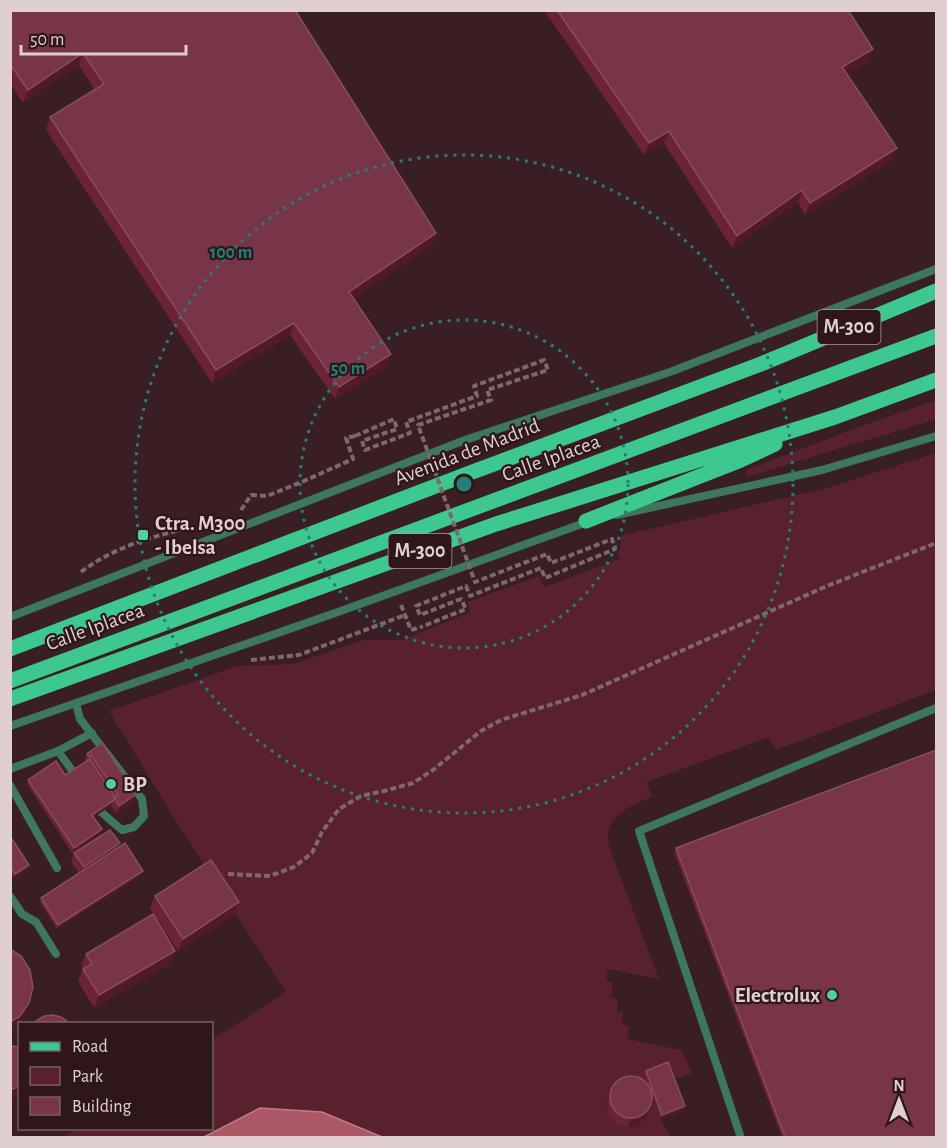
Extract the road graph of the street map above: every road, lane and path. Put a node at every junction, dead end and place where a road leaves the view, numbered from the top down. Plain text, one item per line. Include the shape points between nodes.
1 (936, 269) edge
2 (936, 291) edge
3 (936, 302) edge
4 (936, 336) edge
5 (761, 364) junction
6 (936, 380) edge
7 (835, 417) junction
8 (936, 436) edge
9 (236, 513) dead end
10 (586, 521) junction
11 (203, 525) dead end
12 (936, 543) edge
13 (547, 550) dead end
14 (525, 557) dead end
15 (80, 572) dead end
16 (480, 573) dead end
17 (469, 577) dead end
18 (408, 601) dead end
19 (405, 615) junction
20 (10, 617) edge
21 (10, 649) edge
22 (240, 661) dead end
23 (10, 681) edge
24 (10, 699) edge
25 (76, 703) junction
26 (936, 708) edge
27 (10, 726) edge
28 (92, 733) junction
29 (58, 751) junction
30 (10, 769) edge
31 (74, 772) edge
32 (10, 785) edge
33 (101, 812) edge
34 (57, 867) dead end
35 (228, 874) dead end
36 (10, 896) edge
37 (56, 954) dead end
38 (741, 1137) edge

1 - 20 lane via 670,372 465,440
2 - 5 main road, Avenida de Madrid / M-300
3 - 5 main road
4 - 23 main road, Calle Iplacea
5 - 21 main road, Avenida de Madrid / M-300
6 - 7 main road, M-300
7 - 10 main road via 741,460
7 - 24 main road, M-300 via 496,524
8 - 10 lane, M-300 via 822,470
9 - 19 path, bridge via 251,495 267,496 352,459 346,438 394,419 397,429 362,441 364,450 410,433 406,422 477,396 474,386 544,360 548,370 487,390 491,400 418,425 475,582 548,554 551,563 612,539 615,549 545,578 541,568 470,596 466,586 416,606 420,615 461,599 466,609 421,627 411,630
10 - 25 lane, M-300
11 - 15 path via 146,539 96,560
12 - 35 path via 827,586 582,695 501,720 413,783 361,796 339,809 312,853 294,867 270,876
13 - 14 path
16 - 17 path
18 - 19 path via 400,605
19 - 22 path via 299,655
25 - 27 lane, M-300
25 - 28 lane via 80,718
26 - 38 lane via 639,831
28 - 29 lane
28 - 33 lane via 142,799 144,816 134,827 122,830
29 - 30 lane
29 - 31 lane
32 - 34 lane
36 - 37 lane via 22,914 36,922

